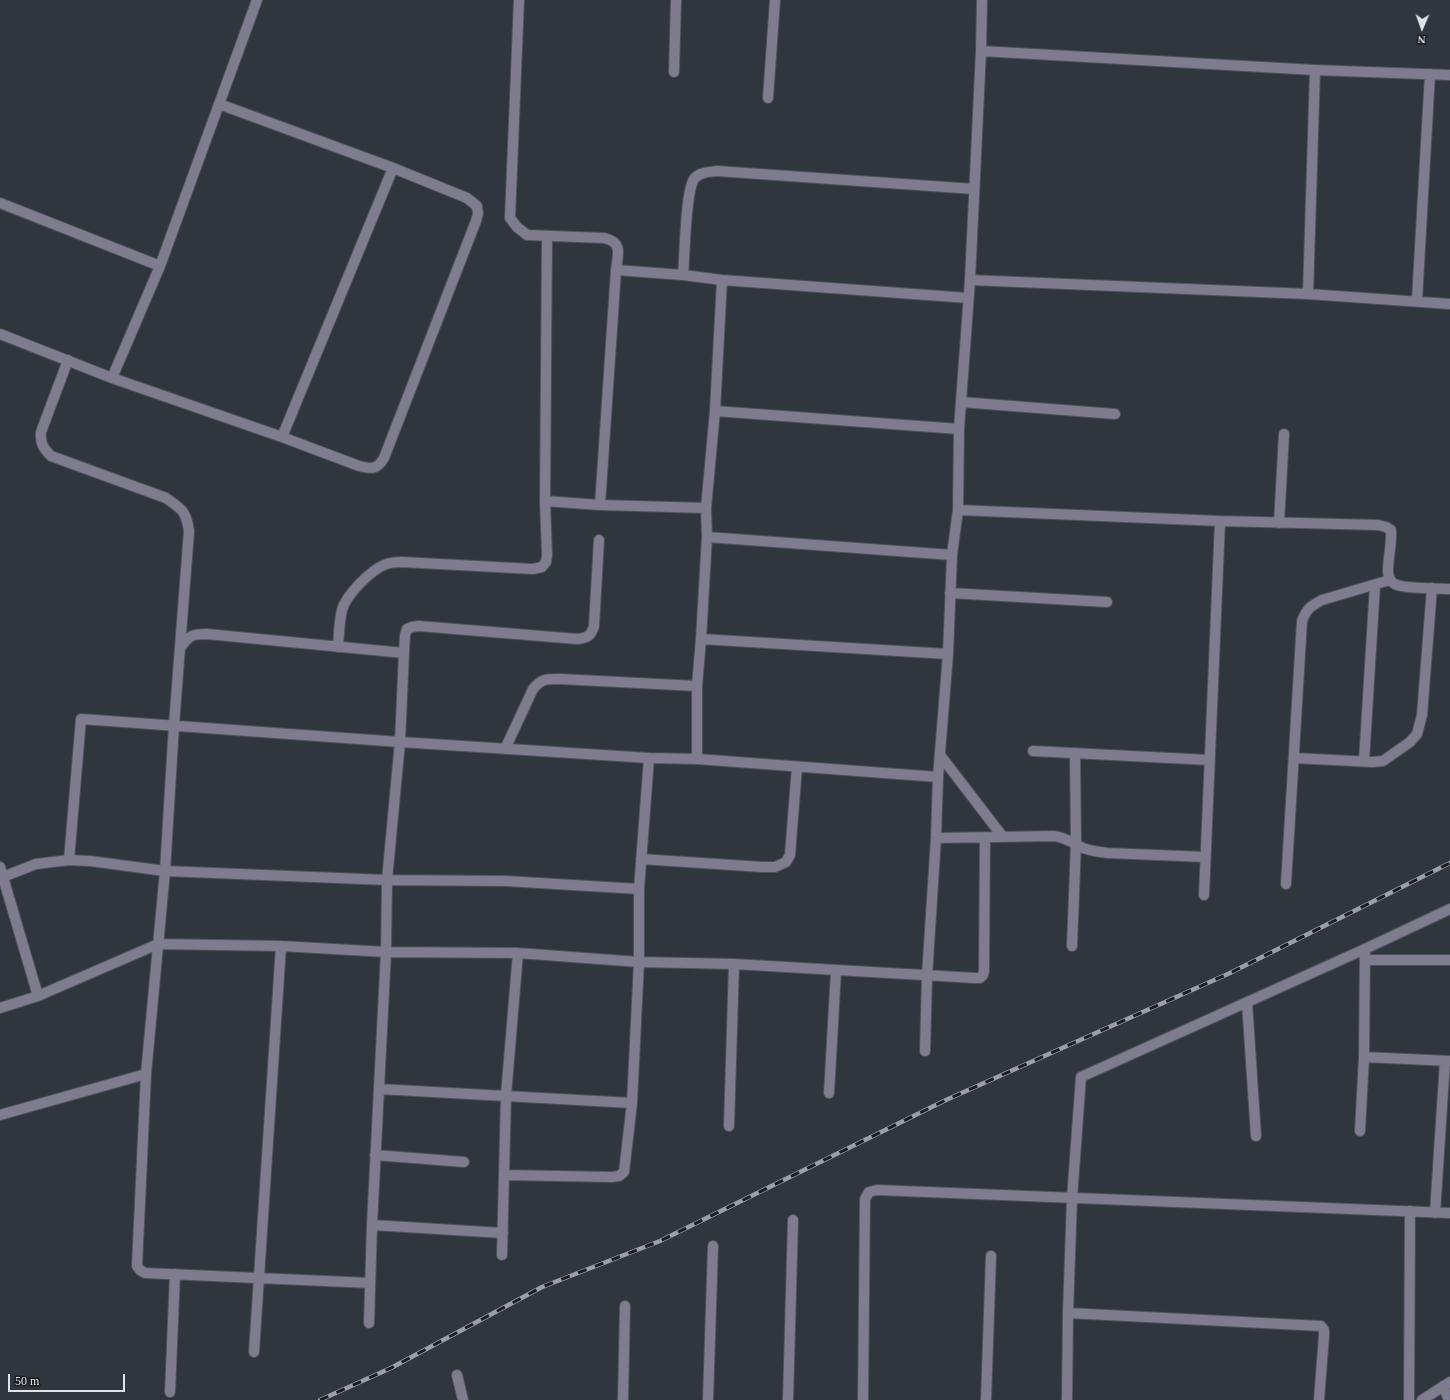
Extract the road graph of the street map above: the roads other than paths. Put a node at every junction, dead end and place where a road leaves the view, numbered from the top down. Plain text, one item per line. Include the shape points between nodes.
1 (257, 0) edge
2 (519, 0) edge
3 (676, 0) edge
4 (775, 0) edge
5 (982, 0) edge
6 (981, 52) junction
7 (1315, 70) junction
8 (674, 72) dead end
9 (1430, 74) junction
10 (1450, 75) edge
11 (768, 98) dead end
12 (219, 104) junction
13 (393, 168) junction
14 (974, 189) junction
15 (0, 203) edge
16 (547, 236) junction
17 (160, 266) junction
18 (616, 270) junction
19 (683, 275) junction
20 (722, 280) junction
21 (970, 280) junction
22 (1308, 294) junction
23 (968, 298) junction
24 (1417, 300) junction
25 (1450, 304) edge
26 (0, 334) edge
27 (68, 360) junction
28 (112, 378) junction
29 (961, 402) junction
30 (715, 411) junction
31 (1115, 414) dead end
32 (959, 429) junction
33 (1284, 434) dead end
34 (282, 437) junction
35 (545, 501) junction
36 (600, 505) junction
37 (706, 508) junction
38 (958, 510) junction
39 (1220, 521) junction
40 (1279, 523) junction
41 (707, 537) junction
42 (599, 540) dead end
43 (952, 554) junction
44 (1390, 580) junction
45 (1375, 585) junction
46 (1432, 588) junction
47 (1450, 588) edge
48 (950, 593) junction
49 (1107, 602) dead end
50 (702, 639) junction
51 (181, 647) junction
52 (338, 648) junction
53 (404, 653) junction
54 (948, 654) junction
55 (697, 686) junction
56 (174, 725) junction
57 (400, 742) junction
58 (505, 749) junction
59 (1032, 751) dead end
60 (1075, 753) junction
61 (940, 755) junction
62 (649, 758) junction
63 (1294, 758) junction
64 (697, 759) junction
65 (1209, 760) junction
66 (1364, 761) junction
67 (798, 766) junction
68 (938, 777) junction
69 (985, 837) junction
70 (1003, 837) junction
71 (936, 838) junction
72 (1076, 844) junction
73 (1205, 857) junction
74 (641, 859) junction
75 (69, 860) junction
76 (165, 871) junction
77 (1, 874) edge
78 (387, 880) junction
79 (1286, 884) dead end
80 (639, 889) junction
81 (1204, 895) dead end
82 (1450, 909) edge
83 (158, 944) junction
84 (281, 946) junction
85 (1072, 946) dead end
86 (1365, 949) junction
87 (386, 952) junction
88 (518, 953) junction
89 (1365, 960) junction
90 (1450, 960) edge
91 (639, 962) junction
92 (734, 964) junction
93 (836, 971) junction
94 (927, 976) junction
95 (38, 996) junction
96 (1247, 1002) junction
97 (0, 1008) edge
98 (925, 1051) dead end
99 (1364, 1057) junction
100 (1447, 1061) edge
101 (146, 1074) junction
102 (379, 1088) junction
103 (829, 1093) dead end
104 (506, 1095) junction
105 (632, 1103) junction
106 (0, 1114) edge
107 (729, 1126) dead end
108 (1360, 1131) dead end
109 (1256, 1136) dead end
110 (375, 1155) junction
111 (464, 1162) dead end
112 (504, 1176) junction
113 (1072, 1198) junction
114 (1410, 1212) junction
115 (1435, 1213) junction
116 (1450, 1213) edge
117 (792, 1220) dead end
118 (372, 1225) junction
119 (503, 1233) junction
120 (713, 1246) dead end
121 (502, 1255) dead end
122 (991, 1256) dead end
123 (175, 1274) junction
124 (259, 1277) junction
125 (370, 1283) junction
126 (625, 1306) dead end
127 (1068, 1313) junction
128 (369, 1323) dead end
129 (254, 1352) dead end
130 (457, 1375) dead end
131 (1446, 1384) edge
132 (170, 1392) dead end
133 (463, 1400) edge
134 (623, 1400) edge
135 (708, 1400) edge
136 (788, 1400) edge
137 (863, 1400) edge
138 (986, 1400) edge
139 (1067, 1400) edge
140 (1319, 1400) edge
141 (1409, 1400) edge
142 (1422, 1400) edge
143 (1449, 1400) edge

1 - 12 street
2 - 16 street via 510,218 527,235
3 - 8 street
4 - 11 street
5 - 6 street
6 - 7 street
6 - 14 street
7 - 9 street
7 - 22 street
9 - 10 street
9 - 24 street
12 - 13 street
12 - 17 street
13 - 34 street
13 - 34 street via 467,198 477,206 478,214 384,458 380,465 365,467
14 - 19 street via 703,172 694,178 689,191
14 - 21 street
15 - 17 street
16 - 18 street via 612,240 618,251
16 - 35 street
17 - 28 street
18 - 19 street
18 - 36 street
19 - 20 street
20 - 23 street
20 - 30 street
21 - 22 street
21 - 23 street
22 - 24 street
23 - 29 street
24 - 25 street
26 - 27 street
27 - 28 street
27 - 51 street via 40,441 51,456 166,498 180,508 187,518 189,531
28 - 34 street
29 - 31 street
29 - 32 street
30 - 32 street
30 - 37 street
32 - 38 street
33 - 40 street
35 - 36 street
35 - 52 street via 547,555 542,567 533,569 402,562 384,564 348,596 342,610
36 - 37 street
37 - 41 street
38 - 39 street
38 - 43 street
39 - 40 street
39 - 65 street
40 - 44 street via 1386,527 1391,530 1392,538 1388,572
41 - 43 street
41 - 50 street
42 - 53 street via 594,626 592,634 586,638 419,626 407,629
43 - 48 street
44 - 45 street
44 - 46 street via 1396,585
45 - 63 street via 1322,600 1305,611 1301,632
45 - 66 street
46 - 47 street
46 - 66 street via 1422,715 1417,734 1383,761
48 - 49 street
48 - 54 street
50 - 54 street
50 - 55 street
51 - 52 street via 187,638 196,634
51 - 56 street
52 - 53 street
53 - 57 street
54 - 61 street
55 - 58 street via 543,680 534,689
55 - 64 street
56 - 57 street
56 - 75 street via 81,719
56 - 76 street
57 - 58 street
57 - 78 street
58 - 62 street
59 - 60 street
60 - 65 street
60 - 72 street
61 - 68 street
61 - 70 street
62 - 64 street
62 - 74 street
63 - 66 street
63 - 79 street
64 - 67 street
65 - 73 street
67 - 68 street
67 - 74 street via 790,855 786,862 775,867 762,867
68 - 71 street
69 - 70 street
69 - 71 street
69 - 94 street via 983,975 980,978
70 - 72 street via 1054,836
71 - 94 street
72 - 73 street via 1096,852
72 - 85 street
73 - 81 street
74 - 80 street
75 - 76 street
75 - 77 street via 36,864
76 - 78 street
76 - 83 street
77 - 95 street
78 - 80 street via 506,881
78 - 87 street
80 - 91 street
82 - 86 street
83 - 84 street
83 - 95 street
83 - 101 street
84 - 87 street
84 - 124 street
86 - 89 street
86 - 96 street
87 - 88 street
87 - 102 street
88 - 91 street
88 - 104 street
89 - 90 street
89 - 99 street
91 - 92 street
91 - 105 street
92 - 93 street
92 - 107 street
93 - 94 street
93 - 103 street
94 - 98 street
95 - 97 street
96 - 109 street
96 - 113 street via 1081,1077
99 - 100 street
99 - 108 street
100 - 115 street
101 - 106 street
101 - 123 street via 137,1266 145,1273
102 - 104 street
102 - 110 street
104 - 105 street
104 - 112 street
105 - 112 street via 626,1163 624,1172 619,1176
110 - 111 street
110 - 118 street
112 - 119 street
113 - 114 street
113 - 127 street
113 - 137 street via 877,1190 869,1192 866,1200
114 - 115 street
114 - 141 street
115 - 116 street
117 - 136 street
118 - 119 street
118 - 125 street
119 - 121 street
120 - 135 street
122 - 138 street
123 - 124 street
123 - 132 street
124 - 125 street
124 - 129 street
125 - 128 street
126 - 134 street
127 - 139 street
127 - 140 street via 1321,1326 1324,1336
130 - 133 street
131 - 142 street
131 - 143 street

